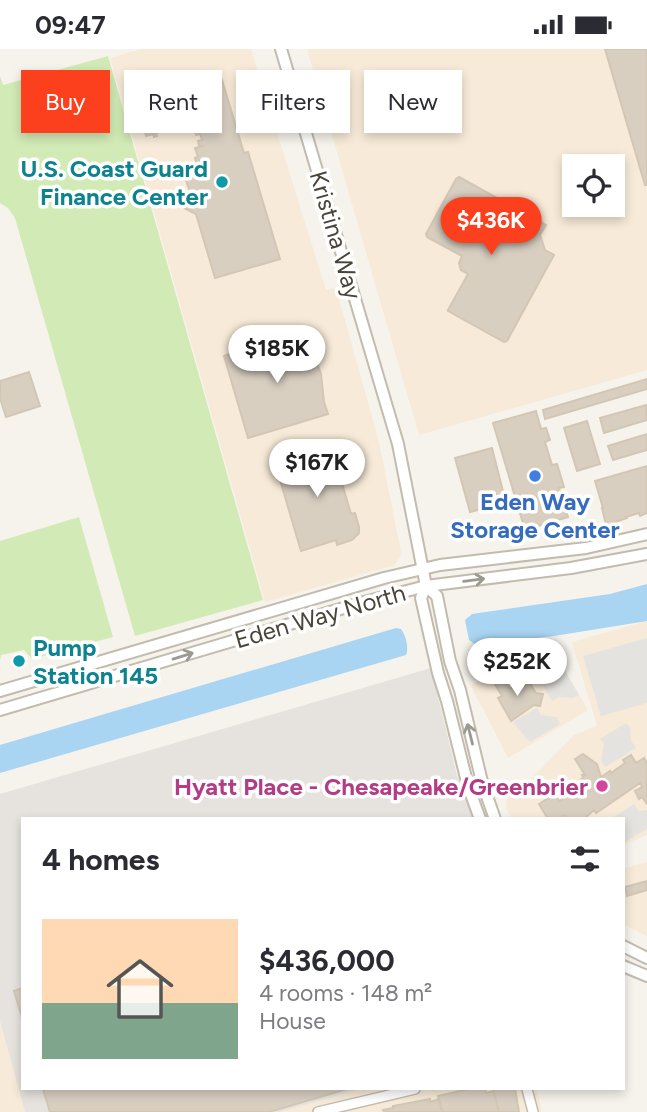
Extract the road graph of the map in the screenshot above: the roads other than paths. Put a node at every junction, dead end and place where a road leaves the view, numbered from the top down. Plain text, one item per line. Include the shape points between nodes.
1 (281, 49) edge
2 (647, 534) edge
3 (647, 554) edge
4 (423, 569) junction
5 (426, 586) junction
6 (0, 691) edge
7 (0, 710) edge
8 (479, 817) edge
9 (494, 817) edge
10 (627, 946) edge
11 (647, 958) edge
12 (625, 966) edge
13 (647, 977) edge
14 (411, 1090) edge
15 (527, 1090) edge
16 (342, 1109) edge
17 (318, 1112) edge
18 (533, 1112) edge

1 - 4 street, Kristina Way via 398,444
2 - 4 street, Eden Way North via 586,548
5 -> 3 street, Eden Way North
4 - 5 street, Kristina Way
4 - 6 street, Eden Way North
7 -> 5 street, Eden Way North
5 - 8 street via 421,598 438,673
9 -> 5 street via 450,661 437,596
10 - 11 street
12 - 13 street
14 - 16 street
15 - 18 street
16 - 17 street

